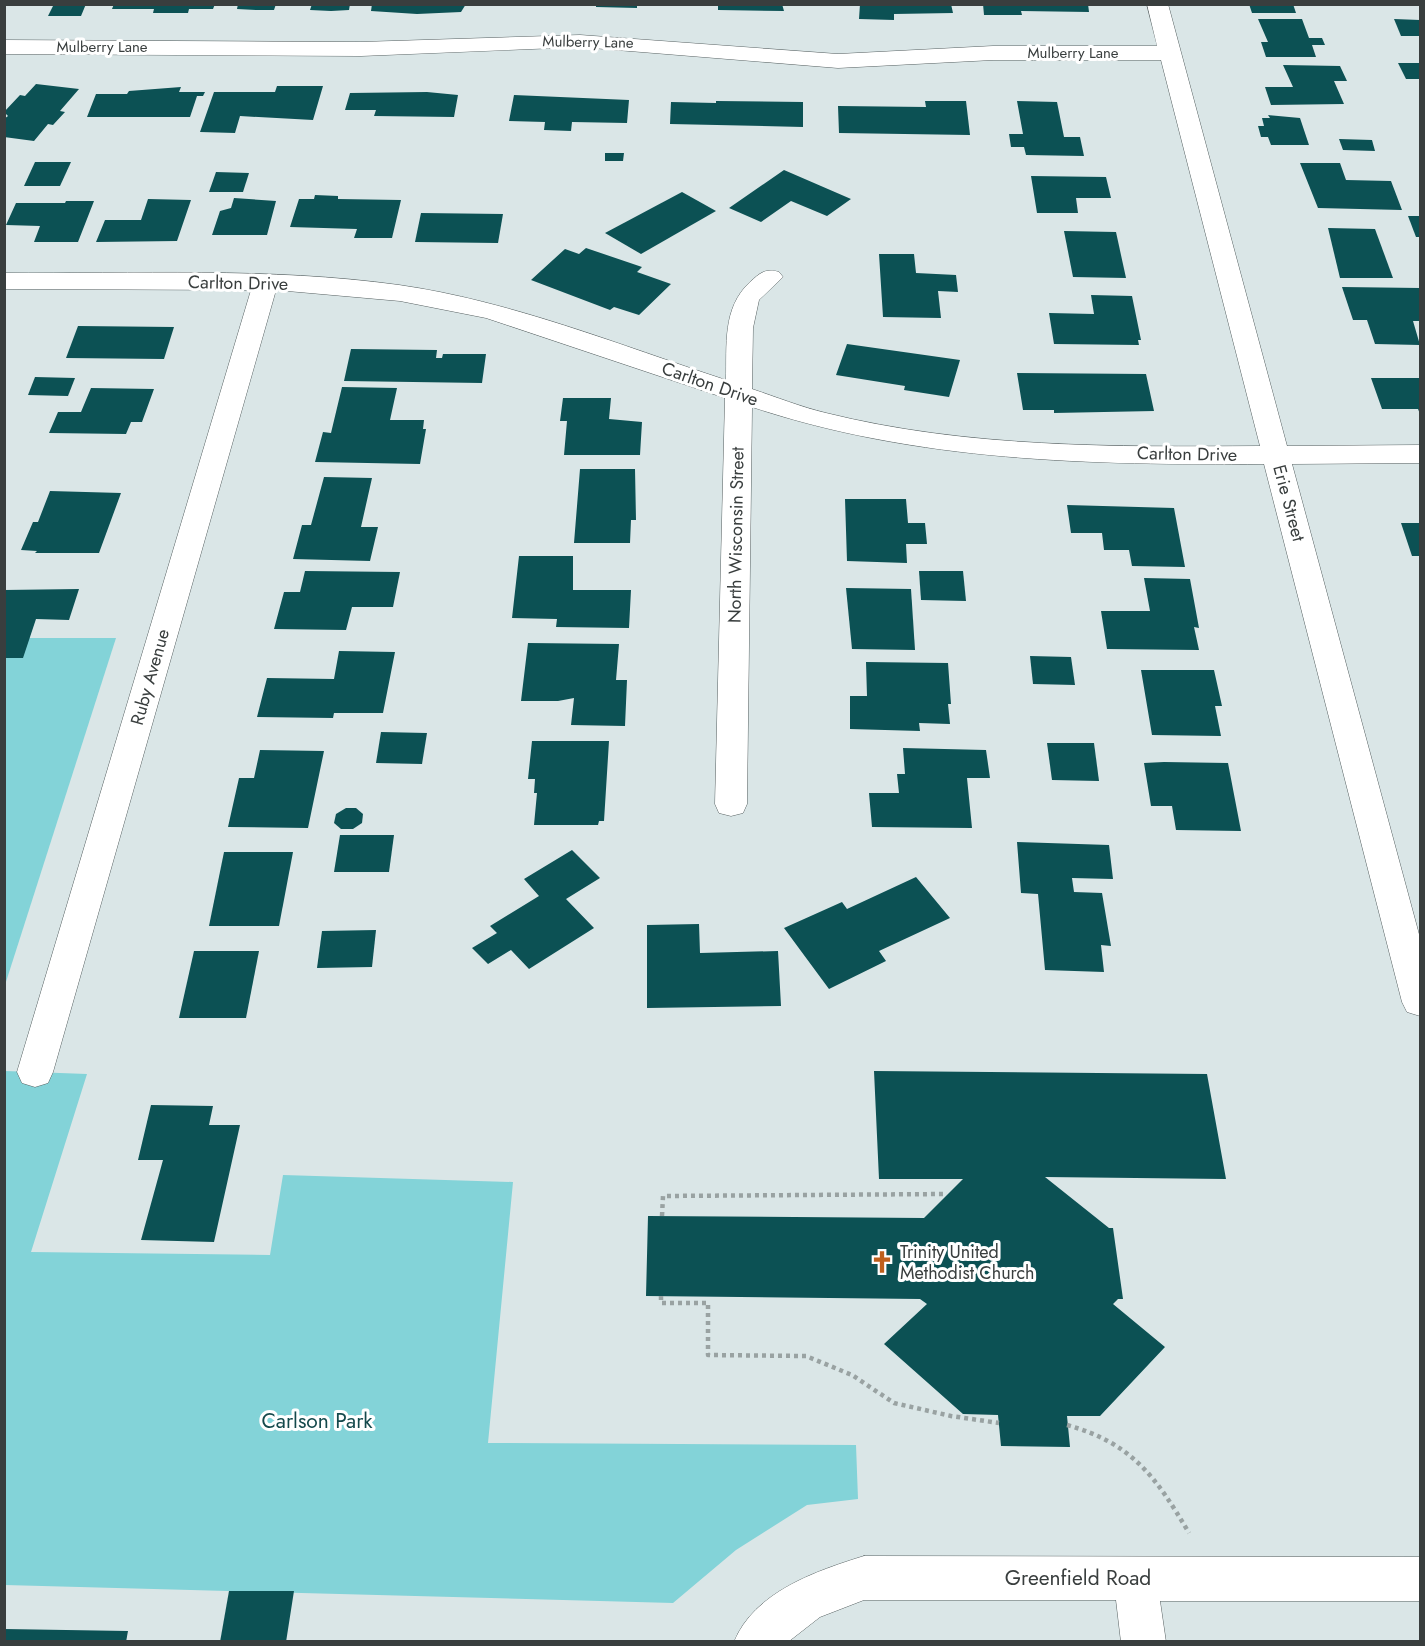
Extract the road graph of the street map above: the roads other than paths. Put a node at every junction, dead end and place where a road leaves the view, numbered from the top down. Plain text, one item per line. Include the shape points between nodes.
1 (1157, 4) edge
2 (4, 47) edge
3 (1170, 53) junction
4 (770, 277) dead end
5 (4, 281) edge
6 (266, 282) junction
7 (739, 394) junction
8 (1276, 453) junction
9 (1420, 454) edge
10 (731, 804) dead end
11 (1420, 1002) edge
12 (35, 1072) dead end
13 (1135, 1578) junction
14 (1420, 1579) edge
15 (756, 1641) edge
16 (1144, 1641) edge

1 - 3 street, Erie Street
2 - 3 street, Mulberry Lane via 361,49 580,41 838,61 993,53
3 - 8 street, Erie Street
4 - 7 street, North Wisconsin Street via 747,298 740,328
5 - 6 street, Carlton Drive
6 - 7 street, Carlton Drive via 352,287 447,301 536,325
6 - 12 street, Ruby Avenue
7 - 8 street, Carlton Drive via 867,432 968,447
7 - 10 street, North Wisconsin Street
8 - 9 street, Carlton Drive
8 - 11 street, Erie Street
13 - 14 street, Greenfield Road
13 - 15 street, Greenfield Road via 864,1578 819,1592 779,1616
13 - 16 street

